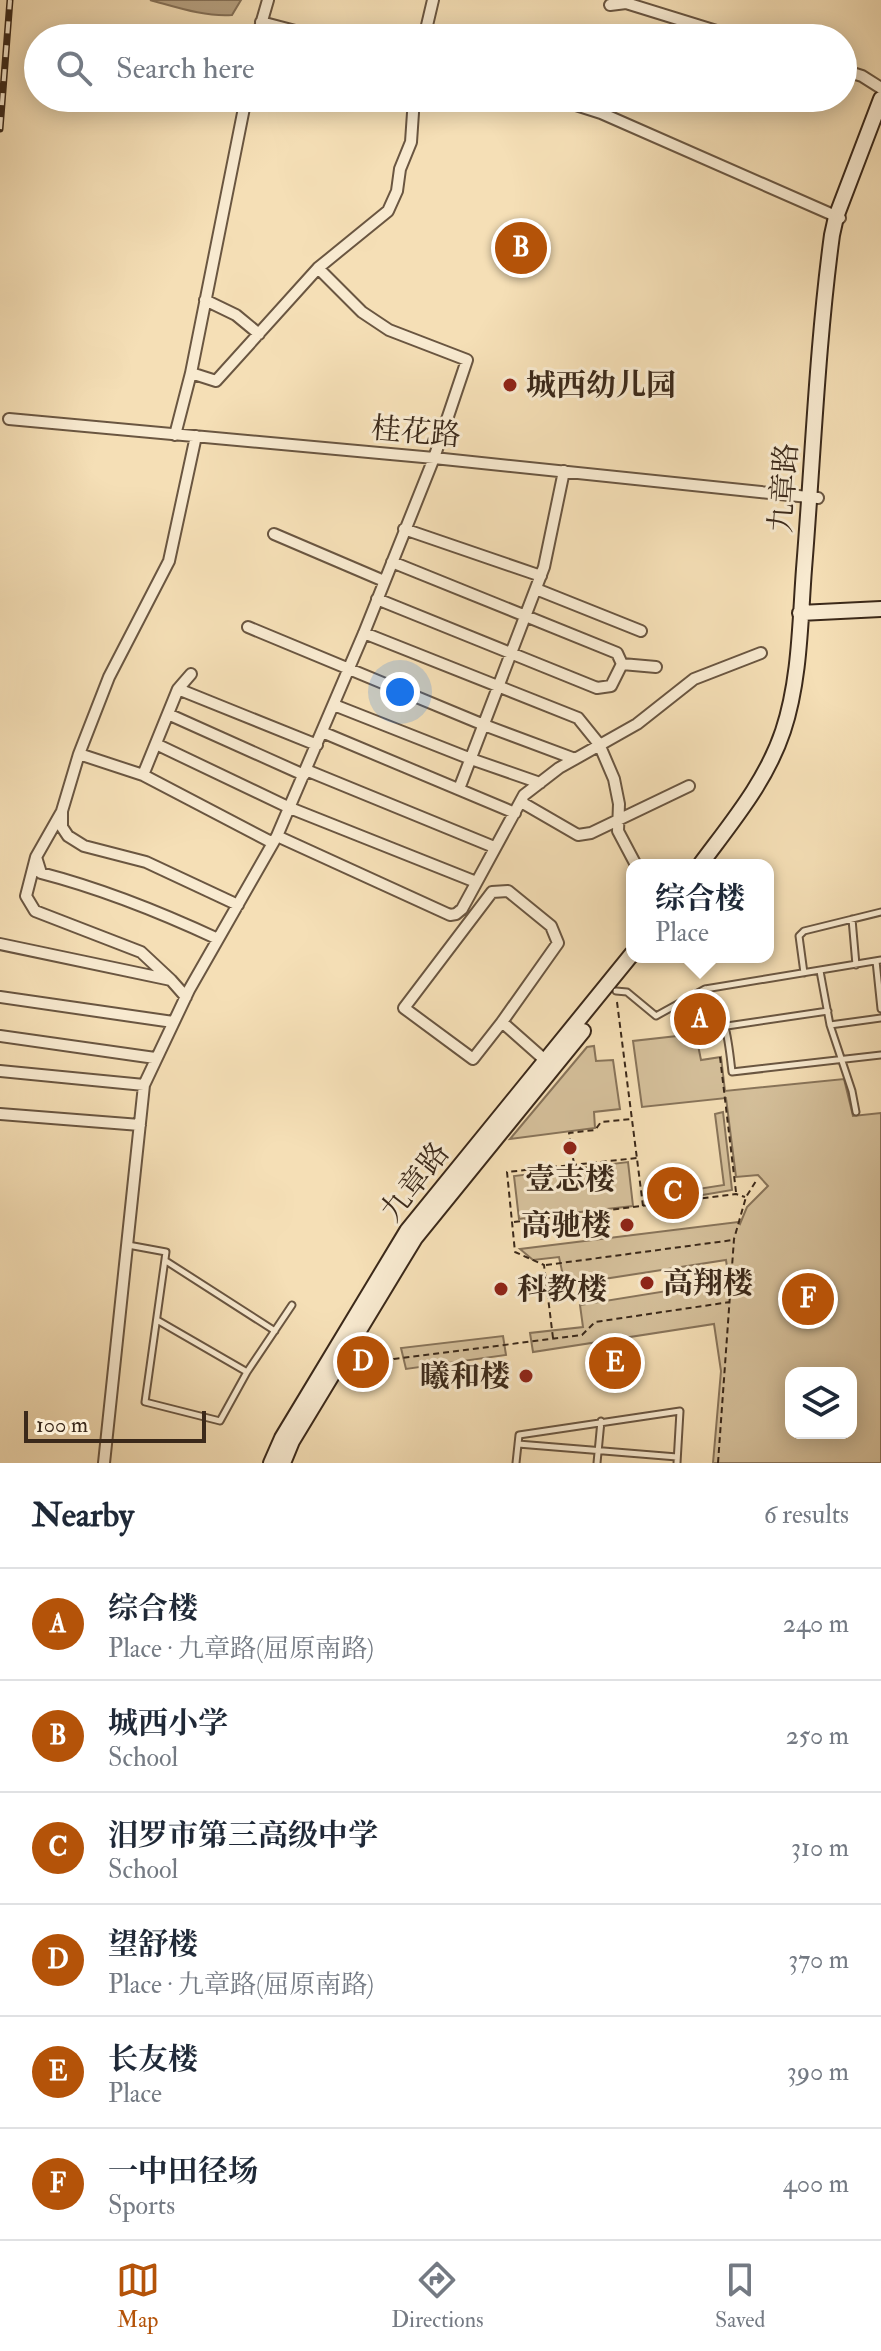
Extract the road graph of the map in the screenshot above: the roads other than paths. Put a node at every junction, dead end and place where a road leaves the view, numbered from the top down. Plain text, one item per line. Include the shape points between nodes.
1 (268, 0) edge
2 (433, 0) edge
3 (610, 5) dead end
4 (261, 22) joint
5 (269, 24) edge
6 (427, 24) edge
7 (694, 24) edge
8 (857, 74) edge
9 (881, 88) edge
10 (881, 99) edge
11 (243, 112) edge
12 (413, 112) edge
13 (598, 112) edge
14 (881, 117) edge
15 (839, 218) junction
16 (318, 268) junction
17 (205, 300) junction
18 (259, 334) junction
19 (191, 373) junction
20 (5, 419) edge
21 (175, 435) junction
22 (196, 436) junction
23 (434, 458) junction
24 (564, 471) junction
25 (814, 498) junction
26 (404, 529) junction
27 (274, 534) dead end
28 (392, 562) junction
29 (541, 576) junction
30 (384, 581) junction
31 (536, 589) junction
32 (377, 599) junction
33 (881, 609) edge
34 (804, 613) junction
35 (525, 617) junction
36 (248, 627) dead end
37 (641, 631) dead end
38 (364, 633) junction
39 (512, 652) junction
40 (761, 653) dead end
41 (622, 664) junction
42 (656, 667) dead end
43 (348, 670) junction
44 (191, 674) dead end
45 (498, 688) junction
46 (178, 689) junction
47 (334, 705) junction
48 (168, 714) junction
49 (484, 725) junction
50 (322, 732) junction
51 (156, 744) junction
52 (599, 744) junction
53 (317, 745) junction
54 (79, 754) junction
55 (471, 759) junction
56 (575, 759) junction
57 (305, 773) junction
58 (143, 775) junction
59 (540, 783) junction
60 (689, 786) dead end
61 (459, 789) junction
62 (521, 802) junction
63 (290, 808) junction
64 (62, 811) junction
65 (515, 813) junction
66 (617, 821) junction
67 (275, 840) junction
68 (494, 847) junction
69 (36, 857) junction
70 (633, 859) edge
71 (704, 859) edge
72 (714, 859) edge
73 (476, 882) junction
74 (238, 905) junction
75 (881, 912) edge
76 (852, 919) junction
77 (218, 939) junction
78 (0, 944) edge
79 (626, 961) edge
80 (879, 961) edge
81 (637, 963) edge
82 (856, 965) junction
83 (820, 971) junction
84 (804, 973) junction
85 (171, 980) junction
86 (705, 989) junction
87 (616, 991) junction
88 (0, 997) edge
89 (186, 997) junction
90 (881, 1009) edge
91 (828, 1011) junction
92 (881, 1018) edge
93 (173, 1022) junction
94 (502, 1022) junction
95 (830, 1025) junction
96 (727, 1026) junction
97 (0, 1036) edge
98 (881, 1055) edge
99 (155, 1058) junction
100 (840, 1060) junction
101 (546, 1061) junction
102 (0, 1071) edge
103 (144, 1085) junction
104 (856, 1112) dead end
105 (0, 1114) edge
106 (140, 1125) junction
107 (127, 1245) junction
108 (166, 1261) junction
109 (292, 1305) dead end
110 (157, 1320) junction
111 (275, 1331) junction
112 (247, 1372) junction
113 (601, 1421) junction
114 (518, 1444) junction
115 (598, 1451) junction
116 (677, 1460) edge
117 (104, 1463) edge
118 (271, 1463) edge
119 (283, 1463) edge
120 (516, 1463) edge
121 (597, 1463) edge

1 - 4 street
2 - 6 street
3 - 7 street via 626,3
4 - 5 street
8 - 9 street
10 - 15 street, 九章路
11 - 17 street
12 - 16 street via 411,142 388,211
13 - 15 street
14 - 15 street
15 - 25 street, 九章路 via 830,254 816,402
16 - 18 street
16 - 23 street via 362,312 389,330 467,360
17 - 18 street
17 - 19 street
18 - 19 street via 216,381
19 - 21 street
20 - 21 street, 桂花路
21 - 22 street, 桂花路
22 - 23 street, 桂花路
22 - 54 street via 169,561 109,677
23 - 24 street, 桂花路
23 - 26 street
24 - 25 street, 桂花路
24 - 29 street
25 - 34 street, 九章路
26 - 28 street
26 - 29 street
27 - 30 street
28 - 30 street
28 - 35 street
29 - 31 street
30 - 32 street
31 - 35 street
31 - 37 street
32 - 38 street
32 - 39 street
33 - 34 street
34 - 71 street, 九章路 via 783,730 770,764
34 - 72 street via 793,729 759,797
35 - 39 street
35 - 41 street via 617,653
36 - 43 street
38 - 43 street
38 - 45 street
39 - 41 street via 597,688 611,686
39 - 45 street
40 - 52 street via 694,679 637,724
41 - 42 street
43 - 47 street
43 - 49 street
44 - 46 street
45 - 49 street
45 - 52 street via 578,718
46 - 48 street
46 - 53 street
47 - 50 street
47 - 55 street
48 - 51 street
48 - 57 street
49 - 55 street
49 - 56 street
50 - 53 street
50 - 61 street
51 - 58 street
51 - 63 street
52 - 56 street
52 - 66 street via 618,792
53 - 57 street
54 - 58 street
54 - 64 street
55 - 59 street
55 - 61 street
56 - 59 street
57 - 63 street
57 - 68 street
58 - 67 street
59 - 62 street
60 - 66 street
61 - 65 street
62 - 65 street
62 - 66 street via 578,835
63 - 67 street
63 - 73 street
64 - 69 street
64 - 74 street via 62,827 84,846 146,862
65 - 68 street
66 - 70 street
67 - 73 street via 450,915 462,909
67 - 74 street
68 - 73 street
69 - 77 street via 41,873 100,888
69 - 85 street via 26,896 35,911 141,952
74 - 77 street
75 - 76 lane
76 - 82 lane
76 - 84 lane via 799,936
77 - 89 street
78 - 85 street
79 - 101 street, 九章路
80 - 82 lane
80 - 90 lane
81 - 87 street
82 - 83 lane
83 - 84 lane
83 - 91 lane
84 - 86 lane
85 - 89 street
86 - 87 lane via 656,1016 627,992
86 - 96 lane
87 - 119 street via 415,1238
88 - 93 street
89 - 93 street
91 - 95 lane
91 - 96 lane
92 - 95 lane
93 - 99 street
94 - 94 street via 473,1059 404,1008 492,892 508,891 551,926 558,943
94 - 101 street
95 - 100 lane
96 - 100 lane via 732,1072
97 - 99 street
98 - 100 lane
99 - 103 street
100 - 104 lane
101 - 118 street, 九章路 via 407,1231
102 - 103 street
103 - 106 street
105 - 106 street
106 - 107 street
107 - 108 lane via 166,1252
107 - 117 street
108 - 110 lane
108 - 111 lane
109 - 111 lane
110 - 112 lane
110 - 112 lane via 145,1402 220,1421
111 - 112 lane
113 - 114 lane via 519,1435
113 - 115 lane
113 - 116 lane via 680,1411
114 - 115 lane
114 - 120 lane
115 - 116 lane
115 - 121 lane

